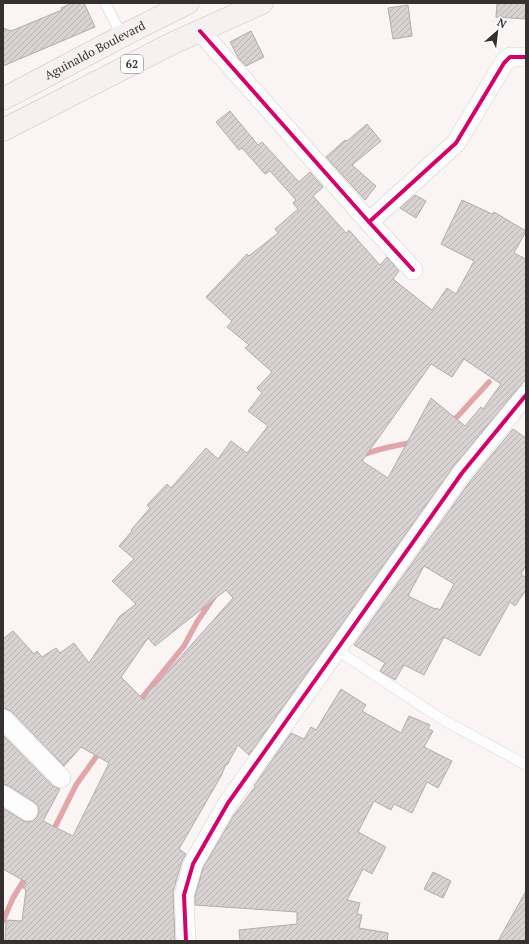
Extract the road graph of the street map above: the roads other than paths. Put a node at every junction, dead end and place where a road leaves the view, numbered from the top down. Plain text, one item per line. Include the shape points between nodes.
1 (105, 3) edge
2 (188, 3) edge
3 (262, 3) edge
4 (200, 31) junction
5 (122, 36) junction
6 (526, 57) edge
7 (3, 99) edge
8 (3, 130) edge
9 (369, 222) junction
10 (413, 270) dead end
11 (526, 395) edge
12 (337, 650) junction
13 (3, 719) edge
14 (526, 765) edge
15 (62, 778) dead end
16 (3, 795) edge
17 (28, 811) dead end
18 (186, 941) edge

1 - 5 lane
2 - 5 highway, Aguinaldo Boulevard / 62
3 - 4 highway, 62
4 - 8 highway, 62
4 - 9 street
5 - 7 highway, Aguinaldo Boulevard / 62
6 - 9 street via 510,57 504,63 456,143
9 - 10 street
11 - 12 street via 462,473
12 - 14 lane via 440,718
12 - 18 street via 228,803 193,864 184,896
13 - 15 street
16 - 17 street

